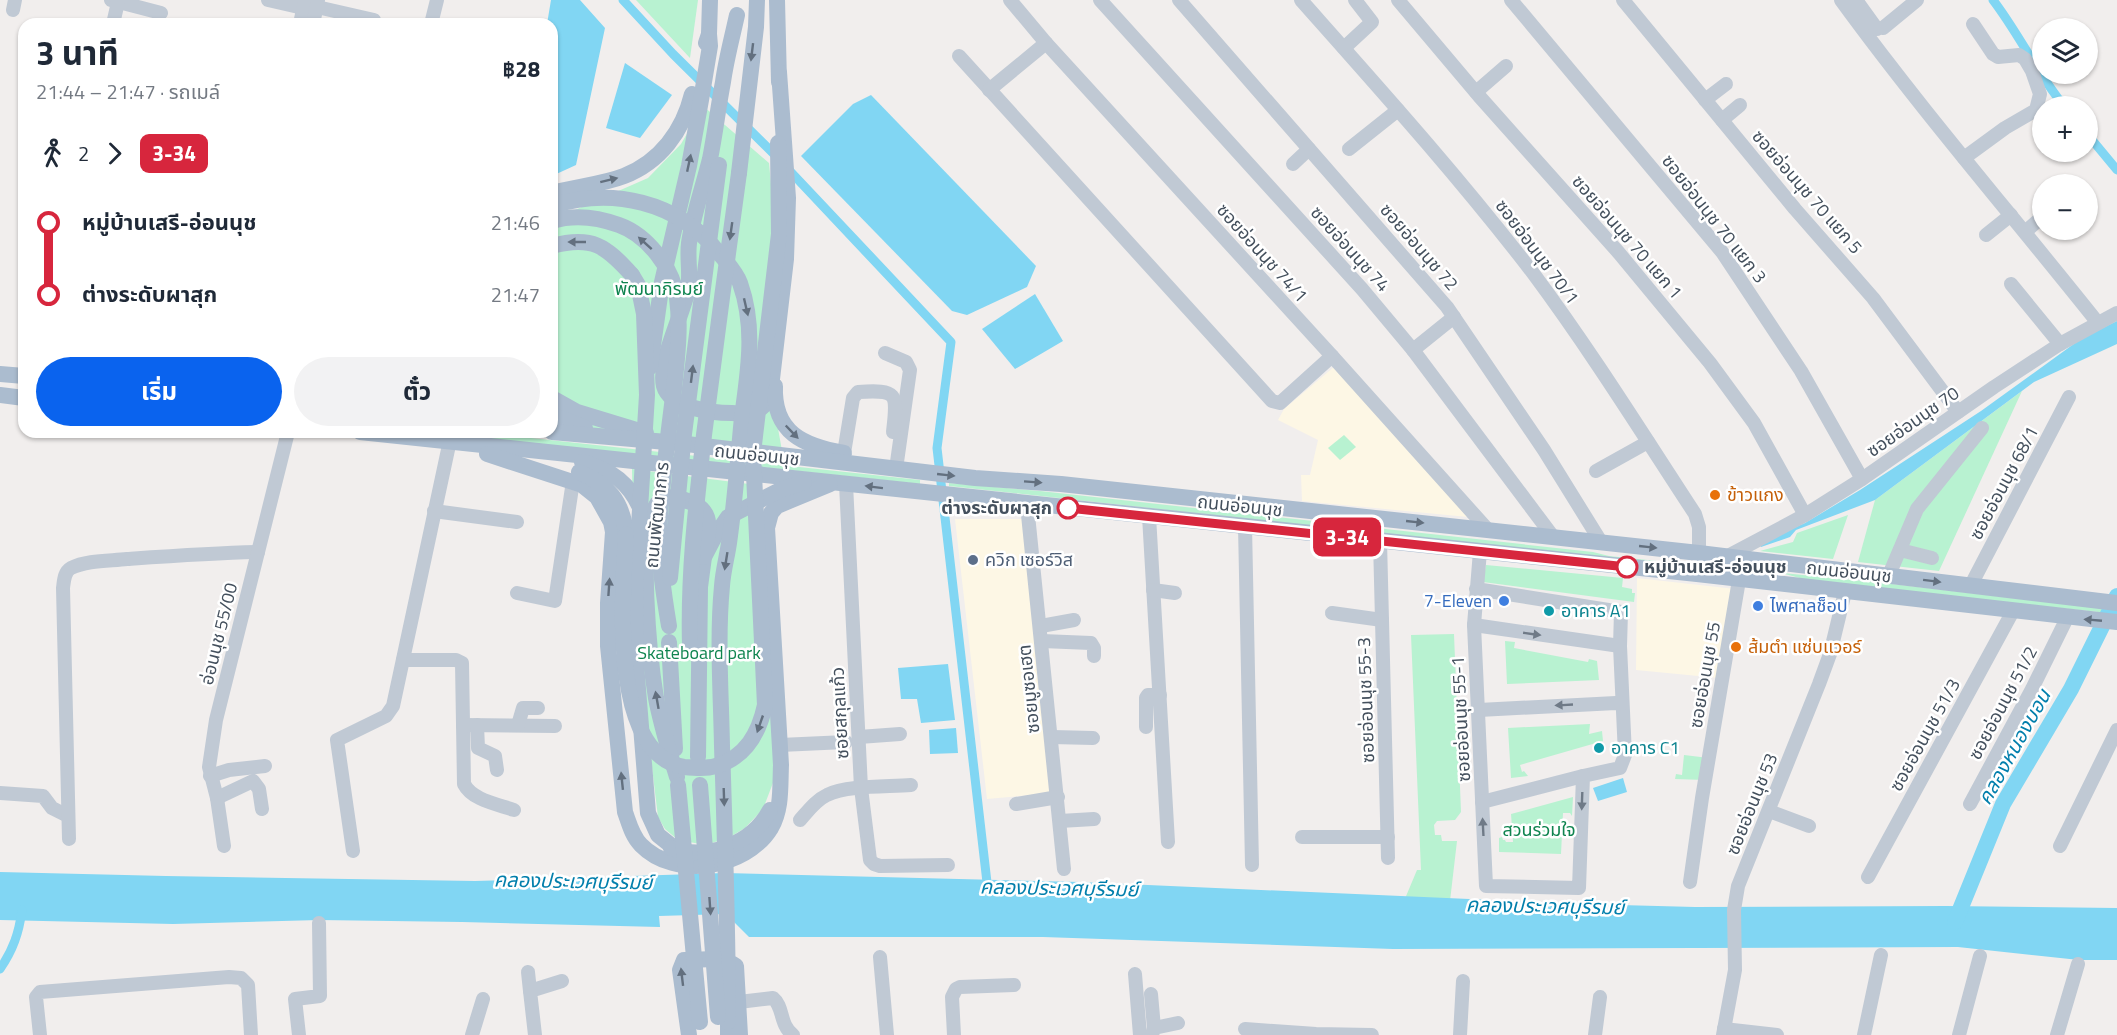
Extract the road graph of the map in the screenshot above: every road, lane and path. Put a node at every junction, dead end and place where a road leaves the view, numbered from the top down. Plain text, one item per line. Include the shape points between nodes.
1 (268, 0) edge
2 (437, 0) edge
3 (710, 0) edge
4 (757, 0) edge
5 (777, 0) edge
6 (1010, 0) edge
7 (1100, 0) edge
8 (1179, 0) edge
9 (1301, 0) edge
10 (1355, 0) edge
11 (1398, 0) edge
12 (1511, 0) edge
13 (1623, 0) edge
14 (1841, 0) edge
15 (1856, 0) edge
16 (1917, 0) edge
17 (115, 1) edge
18 (311, 4) edge
19 (737, 8) edge
20 (161, 13) dead end
21 (114, 18) edge
22 (303, 18) edge
23 (366, 18) edge
24 (432, 18) edge
25 (1973, 24) dead end
26 (1046, 43) junction
27 (1344, 48) junction
28 (958, 56) dead end
29 (1506, 66) dead end
30 (1726, 84) dead end
31 (989, 90) junction
32 (1476, 92) junction
33 (697, 98) junction
34 (1705, 100) junction
35 (1740, 105) dead end
36 (1398, 110) junction
37 (721, 119) junction
38 (1722, 120) junction
39 (781, 145) junction
40 (1309, 149) junction
41 (1349, 149) dead end
42 (1964, 158) junction
43 (1293, 164) dead end
44 (558, 192) edge
45 (558, 204) edge
46 (2011, 215) junction
47 (558, 220) edge
48 (2032, 226) edge
49 (2025, 232) junction
50 (1986, 235) dead end
51 (558, 245) edge
52 (2011, 284) dead end
53 (2117, 313) edge
54 (1454, 317) junction
55 (2098, 323) junction
56 (2060, 344) junction
57 (1413, 350) junction
58 (885, 352) dead end
59 (1332, 356) junction
60 (776, 358) junction
61 (0, 374) edge
62 (18, 376) edge
63 (0, 395) edge
64 (647, 395) junction
65 (18, 397) edge
66 (2069, 397) dead end
67 (558, 401) edge
68 (1958, 412) junction
69 (558, 417) edge
70 (1982, 428) dead end
71 (893, 432) dead end
72 (558, 433) edge
73 (286, 438) edge
74 (404, 438) edge
75 (635, 440) junction
76 (1648, 442) junction
77 (441, 443) junction
78 (678, 443) junction
79 (500, 452) junction
80 (844, 453) junction
81 (894, 469) junction
82 (1596, 471) dead end
83 (810, 480) junction
84 (1862, 480) junction
85 (573, 481) junction
86 (840, 483) junction
87 (1027, 504) junction
88 (434, 511) junction
89 (1805, 514) junction
90 (1149, 516) junction
91 (517, 522) dead end
92 (1245, 526) junction
93 (1488, 530) junction
94 (1554, 537) junction
95 (648, 541) junction
96 (1380, 541) junction
97 (1601, 542) junction
98 (1900, 550) junction
99 (1480, 551) junction
100 (258, 552) junction
101 (1699, 553) junction
102 (1728, 556) junction
103 (704, 557) junction
104 (1932, 558) dead end
105 (1697, 574) junction
106 (1889, 575) junction
107 (1739, 580) junction
108 (1971, 585) junction
109 (1476, 589) junction
110 (1154, 590) junction
111 (1845, 592) junction
112 (517, 593) dead end
113 (1175, 593) dead end
114 (2117, 603) edge
115 (2013, 611) junction
116 (1332, 613) dead end
117 (2068, 618) junction
118 (1074, 620) dead end
119 (1382, 620) junction
120 (2117, 622) edge
121 (1474, 625) junction
122 (1041, 626) junction
123 (669, 634) junction
124 (1042, 641) junction
125 (1620, 646) junction
126 (1094, 656) dead end
127 (403, 660) junction
128 (1160, 694) junction
129 (1622, 704) junction
130 (538, 708) dead end
131 (1479, 710) junction
132 (470, 725) junction
133 (518, 725) junction
134 (555, 726) dead end
135 (1146, 727) dead end
136 (2117, 730) edge
137 (900, 734) dead end
138 (1052, 737) junction
139 (1093, 738) dead end
140 (853, 739) junction
141 (780, 745) junction
142 (698, 757) junction
143 (265, 766) dead end
144 (497, 770) dead end
145 (210, 776) junction
146 (1583, 776) junction
147 (781, 778) junction
148 (677, 781) junction
149 (911, 785) dead end
150 (861, 788) junction
151 (0, 793) edge
152 (1058, 797) junction
153 (217, 798) junction
154 (1482, 802) junction
155 (1016, 804) dead end
156 (1970, 804) dead end
157 (262, 809) dead end
158 (514, 810) dead end
159 (1769, 811) junction
160 (625, 812) junction
161 (68, 816) junction
162 (1094, 819) dead end
163 (800, 820) dead end
164 (1060, 821) junction
165 (1809, 826) dead end
166 (1302, 837) dead end
167 (1388, 837) junction
168 (69, 839) dead end
169 (1168, 842) dead end
170 (224, 846) dead end
171 (2060, 846) dead end
172 (353, 851) dead end
173 (678, 851) junction
174 (1388, 858) dead end
175 (948, 865) dead end
176 (1252, 865) dead end
177 (1064, 869) dead end
178 (1868, 877) dead end
179 (1690, 882) dead end
180 (319, 923) dead end
181 (1881, 955) dead end
182 (1980, 956) dead end
183 (880, 957) dead end
184 (2078, 964) dead end
185 (528, 972) dead end
186 (1135, 974) dead end
187 (562, 981) dead end
188 (1463, 981) dead end
189 (1014, 985) dead end
190 (530, 991) junction
191 (1151, 994) dead end
192 (1600, 997) dead end
193 (483, 999) dead end
194 (739, 1002) junction
195 (1178, 1023) dead end
196 (724, 1029) edge
197 (1245, 1029) dead end
198 (697, 1031) edge
199 (1153, 1031) edge
200 (1724, 1032) edge
201 (40, 1035) edge
202 (251, 1035) edge
203 (299, 1035) edge
204 (472, 1035) edge
205 (535, 1035) edge
206 (740, 1035) edge
207 (793, 1035) edge
208 (887, 1035) edge
209 (954, 1035) edge
210 (1140, 1035) edge
211 (1372, 1035) edge
212 (1460, 1035) edge
213 (1595, 1035) edge
214 (1777, 1035) edge
215 (1864, 1035) edge
216 (1959, 1035) edge
217 (2057, 1035) edge

1 - 18 street
2 - 24 street
3 - 33 main road via 708,41
4 -> 142 main road, ถนนพัฒนาการ, bridge via 743,144 692,543 690,645
5 - 39 main road
6 - 26 street, ซอยอ่อนนุช 74/1
7 - 57 street, ซอยอ่อนนุช 74
8 - 40 street, ซอยอ่อนนุช 72
9 - 27 street, ซอยอ่อนนุช 70/1
10 - 27 street via 1372,22
11 - 32 street, ซอยอ่อนนุช 70 แยก 1
12 - 84 street, ซอยอ่อนนุช 70 แยก 3 via 1722,252 1801,371
13 - 34 street, ซอยอ่อนนุช 70 แยก 5
14 - 42 street
15 - 16 street via 1880,29
17 - 20 street
17 - 21 street
18 - 22 street
18 - 23 street
19 - 37 main road
25 - 42 street via 1993,54 2019,55 2025,59 2040,94 2036,110
26 - 31 street
26 - 59 street, ซอยอ่อนนุช 74/1
27 - 36 street, ซอยอ่อนนุช 70/1
28 - 31 street
29 - 32 street
30 - 34 street
31 - 59 street via 1272,401 1280,403
32 - 89 street, ซอยอ่อนนุช 70 แยก 1 via 1619,253 1710,363 1754,423
44 -> 33 main road via 624,176 655,158 679,130
64 -> 33 main road, bridge via 662,282 688,166
34 - 38 street, ซอยอ่อนนุช 70 แยก 5
35 - 38 street
36 - 41 street
36 - 76 street, ซอยอ่อนนุช 70/1 via 1534,275
37 - 60 main road via 689,245 687,290 669,346 664,384 668,394 690,407 749,413 767,403
123 -> 37 main road, ถนนพัฒนาการ, bridge via 673,536 719,165
38 - 68 street, ซอยอ่อนนุช 70 แยก 5 via 1873,298
39 - 60 main road via 788,198
39 -> 79 main road, bridge via 779,234 753,453 765,705 753,738 742,752 731,760 702,768 680,766 650,746 639,729 630,695 622,623 626,534 616,498 590,477
40 - 43 street
40 - 54 street, ซอยอ่อนนุช 72
42 - 46 street
45 -> 196 main road, bridge via 600,197 624,198 649,203 672,214 700,233 723,258 739,280 747,308 750,346 722,585
46 - 49 street
46 - 50 street
123 -> 47 main road, bridge via 659,535 678,344 677,296 669,272 658,256 626,228 584,217
48 - 49 street
49 - 55 street
64 -> 51 main road, bridge via 644,314 638,285 615,257 600,246 576,241
52 - 56 street
53 - 55 street, ซอยอ่อนนุช 70
54 - 57 street
54 - 97 street, ซอยอ่อนนุช 72
55 - 56 street, ซอยอ่อนนุช 70
56 - 68 street, ซอยอ่อนนุช 70
57 - 94 street, ซอยอ่อนนุช 74
58 - 81 street via 906,362 910,370
59 - 93 street, ซอยอ่อนนุช 74/1
60 -> 80 main road via 775,393 787,428 804,442
61 - 62 main road
63 - 65 main road
64 - 173 main road, bridge via 635,652 648,813 658,835
66 - 108 street, ซอยอ่อนนุช 68/1
67 - 78 main road via 577,412
68 - 84 street, ซอยอ่อนนุช 70
69 - 75 main road via 595,432
70 - 98 street via 1917,509
71 - 80 street via 895,397 890,393 858,392 853,398
72 - 75 main road, ถนนอ่อนนุช
73 - 100 street, อ่อนนุช 55/00
74 - 77 main road, ถนนอ่อนนุช
75 - 78 main road, ถนนอ่อนนุช
76 - 82 street
76 - 101 street, ซอยอ่อนนุช 70/1 via 1695,514
77 - 79 main road, ถนนอ่อนนุช
77 - 88 street
78 - 81 main road, ถนนอ่อนนุช
79 - 83 main road, ถนนอ่อนนุช
79 - 85 main road
79 - 95 main road via 574,460 616,477 634,494
80 - 81 main road
81 -> 93 main road, ถนนอ่อนนุช
83 - 86 main road, ถนนอ่อนนุช
83 - 103 main road via 778,491 728,517
84 - 89 street, ซอยอ่อนนุช 70
85 - 112 street via 555,600
160 -> 85 main road via 608,646 613,532 597,497
87 -> 86 main road, ถนนอ่อนนุช
86 - 140 street, ซอยสกุลแก้ว
86 - 141 main road via 777,506 768,519
87 - 90 main road, ถนนอ่อนนุช
87 - 122 street, ซอยมูซอเฮต
88 - 91 street
88 - 127 street
89 - 102 street, ซอยอ่อนนุช 70
90 - 92 main road, ถนนอ่อนนุช
90 - 110 street
92 - 96 main road, ถนนอ่อนนุช
92 - 176 street
93 - 94 main road, ถนนอ่อนนุช
94 - 97 main road, ถนนอ่อนนุช
95 - 103 main road via 657,504 663,498 680,498 707,514
148 -> 95 main road via 661,720 647,632
96 - 99 main road, ถนนอ่อนนุช
96 - 119 street, ซอยอ่อนนุช 55-3
97 -> 101 main road, ถนนอ่อนนุช
98 - 104 street
98 - 106 street
99 - 105 main road, ถนนอ่อนนุช
99 - 109 street, ซอยอ่อนนุช 55-1
100 - 145 street, อ่อนนุช 55/00 via 216,720
100 - 161 street via 115,560 85,564 66,573 63,588
101 - 102 main road, ถนนอ่อนนุช
101 - 105 main road
102 - 106 main road, ถนนอ่อนนุช
103 - 142 main road via 700,587
105 - 107 main road, ถนนอ่อนนุช
106 -> 108 main road, ถนนอ่อนนุช
107 - 111 main road, ถนนอ่อนนุช
107 - 179 street, ซอยอ่อนนุช 55
108 - 114 main road, ถนนอ่อนนุช
109 - 121 street, ซอยอ่อนนุช 55-1
109 - 125 street via 1622,612
110 - 113 street
110 - 128 street
111 - 115 main road, ถนนอ่อนนุช
111 - 159 street, ซอยอ่อนนุช 53 via 1820,684
115 - 117 main road, ถนนอ่อนนุช
115 - 178 street, ซอยอ่อนนุช 51/3
116 - 119 street
120 -> 117 main road, ถนนอ่อนนุช
117 - 156 street, ซอยอ่อนนุช 51/2
118 - 122 street
119 - 167 street, ซอยอ่อนนุช 55-3
121 -> 125 street
121 - 131 street, ซอยอ่อนนุช 55-1
122 - 124 street, ซอยมูซอเฮต
123 - 148 main road, ถนนพัฒนาการ
124 - 126 street via 1090,643
124 - 138 street, ซอยมูซอเฮต
125 - 129 street
127 - 132 street via 462,663
127 - 172 street via 390,712 337,740
128 - 135 street via 1146,698
128 - 169 street
129 -> 131 street
129 - 146 street via 1625,755 1620,768
130 - 133 street via 523,708
131 - 154 street, ซอยอ่อนนุช 55-1
132 - 133 street
132 - 144 street via 478,748 495,756
132 - 158 street via 464,784 467,790
133 - 134 street
136 - 171 street
137 - 140 street
138 - 139 street
138 - 152 street, ซอยมูซอเฮต
140 - 141 street
140 - 150 street, ซอยสกุลแก้ว
141 - 147 main road
142 -> 196 main road, ถนนพัฒนาการ, bridge
143 - 145 street
145 - 153 street, อ่อนนุช 55/00
146 - 154 street
146 -> 154 street, ซอยอ่อนนุช 55-1 via 1579,888 1486,886
147 - 160 main road via 777,815 760,843 735,858 713,864 695,866 663,860 651,853 633,834
147 - 173 main road via 767,815 744,838 710,852
148 - 198 main road, ถนนพัฒนาการ, bridge
149 - 150 street
150 - 163 street via 825,796
150 - 175 street, ซอยสกุลแก้ว via 870,860 874,864
151 - 161 street via 43,796 52,808
152 - 155 street
152 - 164 street, ซอยมูซอเฮต
153 - 157 street via 253,781 259,789
153 - 170 street, อ่อนนุช 55/00
159 - 165 street
159 - 200 street, ซอยอ่อนนุช 53 via 1738,886 1734,910 1736,950
160 - 173 main road via 642,836
161 - 168 street
162 - 164 street
164 - 177 street, ซอยมูซอเฮต
166 - 167 street
167 - 174 street, ซอยอ่อนนุช 55-3
180 - 203 street via 320,996 295,999
181 - 215 street
182 - 216 street
183 - 208 street
184 - 217 street
185 - 190 street
186 - 210 street
187 - 190 street
188 - 212 street
189 - 209 street via 956,988 952,998
190 - 205 street
191 - 199 street
192 - 213 street
193 - 204 street
198 -> 194 main road via 680,970 684,960 733,963 737,969
194 - 206 main road
194 - 207 street via 773,998
195 - 199 street
197 - 211 street
200 - 214 street
201 - 202 street via 36,997 40,992 229,977 241,978 248,985

